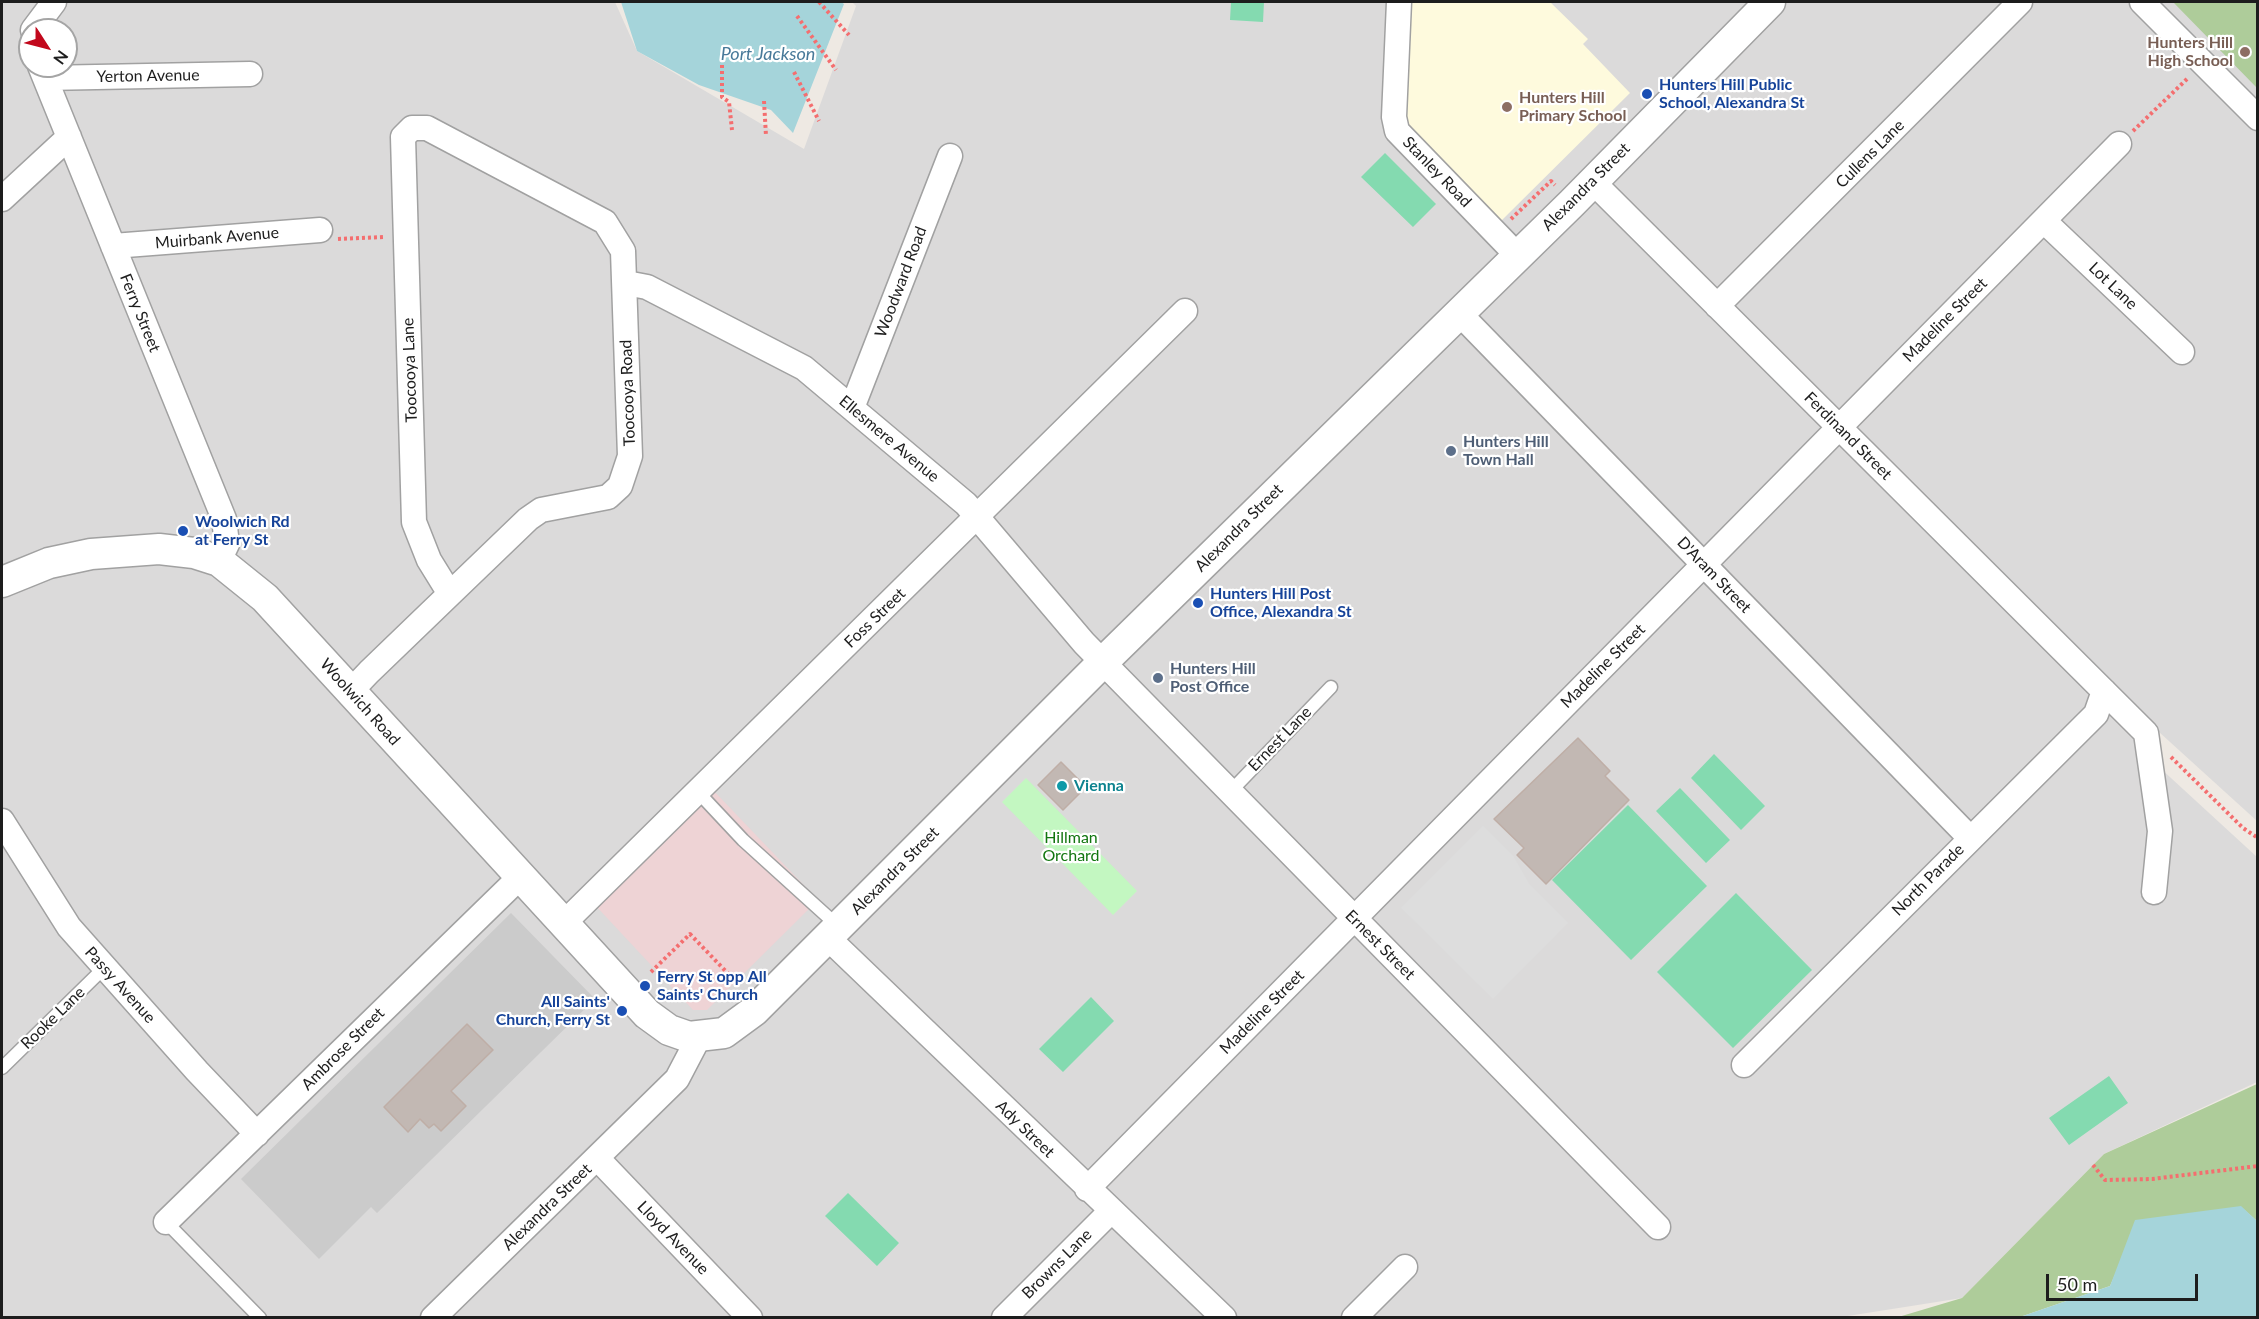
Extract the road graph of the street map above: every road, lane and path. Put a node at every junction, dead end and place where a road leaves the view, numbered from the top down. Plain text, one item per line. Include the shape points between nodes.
1 (54, 2) edge
2 (819, 2) edge
3 (1399, 2) edge
4 (1770, 2) edge
5 (2020, 2) edge
6 (2142, 2) edge
7 (797, 16) dead end
8 (42, 18) edge
9 (849, 34) dead end
10 (2203, 63) junction
11 (722, 65) dead end
12 (836, 70) dead end
13 (78, 72) edge
14 (794, 72) dead end
15 (250, 74) dead end
16 (45, 78) edge
17 (765, 101) dead end
18 (2258, 118) edge
19 (819, 121) dead end
20 (732, 130) dead end
21 (766, 136) dead end
22 (69, 137) junction
23 (403, 137) joint
24 (2119, 144) joint
25 (950, 156) dead end
26 (1593, 182) junction
27 (1560, 190) dead end
28 (2, 199) edge
29 (2044, 220) junction
30 (1506, 224) dead end
31 (320, 230) joint
32 (406, 236) junction
33 (114, 246) junction
34 (1517, 255) junction
35 (626, 283) junction
36 (1718, 306) junction
37 (1185, 311) dead end
38 (1458, 312) junction
39 (2182, 352) dead end
40 (852, 408) junction
41 (1839, 427) junction
42 (978, 518) junction
43 (219, 561) junction
44 (1704, 565) junction
45 (2, 582) edge
46 (450, 594) junction
47 (1103, 662) junction
48 (1331, 687) dead end
49 (351, 691) junction
50 (2104, 691) junction
51 (2167, 753) dead end
52 (698, 792) junction
53 (1230, 792) junction
54 (2, 821) edge
55 (1970, 837) junction
56 (2258, 838) edge
57 (520, 877) junction
58 (2154, 892) dead end
59 (1354, 918) junction
60 (563, 924) junction
61 (834, 933) junction
62 (104, 968) junction
63 (651, 972) dead end
64 (739, 985) dead end
65 (646, 1014) joint
66 (699, 1037) junction
67 (1744, 1065) dead end
68 (2, 1068) edge
69 (257, 1134) junction
70 (597, 1158) junction
71 (2093, 1165) dead end
72 (2258, 1166) edge
73 (1087, 1189) junction
74 (1111, 1211) junction
75 (166, 1222) joint
76 (1658, 1227) dead end
77 (1405, 1267) dead end
78 (260, 1317) edge
79 (433, 1317) edge
80 (750, 1317) edge
81 (1004, 1317) edge
82 (1224, 1317) edge
83 (1354, 1317) edge

1 - 8 street
2 - 9 path
3 - 34 street, Stanley Road via 1396,131
4 - 26 street, Alexandra Street
5 - 36 street, Cullens Lane
6 - 10 street
7 - 12 path
10 - 18 street
10 - 24 path
11 - 20 path via 722,97 729,102
13 - 15 street, Yerton Avenue
14 - 19 path
16 - 22 street, Ferry Street
17 - 21 path
22 - 28 street
22 - 33 street, Ferry Street
23 - 32 street, Toocooya Lane
23 - 35 street, Toocooya Road via 412,128 427,128 605,222 623,251
24 - 29 street, Madeline Street
25 - 40 street, Woodward Road
26 - 34 street, Alexandra Street
26 - 36 street, Ferdinand Street
27 - 30 path via 1551,181
29 - 39 street, Lot Lane
29 - 41 street, Madeline Street
31 - 32 path via 321,240
31 - 33 street, Muirbank Avenue
32 - 46 street, Toocooya Lane via 414,522 429,560
33 - 43 street, Ferry Street via 224,519 227,544
34 - 38 street, Alexandra Street
35 - 40 street, Ellesmere Avenue via 647,287 804,368
35 - 46 street, Toocooya Road via 630,456 620,486 608,497 541,510
36 - 41 street, Ferdinand Street
37 - 42 street, Foss Street
38 - 44 street, D'Aram Street
38 - 47 street, Alexandra Street
40 - 42 street, Ellesmere Avenue
41 - 44 street, Madeline Street
41 - 50 street, Ferdinand Street
42 - 47 street, Ellesmere Avenue
42 - 52 street, Foss Street
43 - 45 street, Woolwich Road via 195,553 159,549 92,554 49,563
43 - 49 street, Woolwich Road via 251,584
44 - 55 street, D'Aram Street
44 - 59 street, Madeline Street
46 - 49 street, Toocooya Road
47 - 53 street, Ernest Street
47 - 61 street, Alexandra Street
48 - 53 lane, Ernest Lane
49 - 57 street, Woolwich Road
50 - 55 street, North Parade via 2096,714
50 - 58 street, Ferdinand Street via 2146,733 2160,831
51 - 56 path
52 - 60 street, Foss Street
52 - 61 lane
53 - 59 street, Ernest Street
54 - 62 street, Passy Avenue via 69,927
55 - 67 street, North Parade
57 - 60 street, Woolwich Road
57 - 69 street, Ambrose Street
59 - 73 street, Madeline Street
59 - 76 street, Ernest Street
60 - 65 street, Woolwich Road
61 - 66 street, Alexandra Street via 745,1019 724,1033
61 - 73 street, Ady Street
62 - 68 lane, Rooke Lane
62 - 69 street, Passy Avenue
63 - 64 path via 690,934
65 - 66 street, Alexandra Street via 669,1030
66 - 70 street, Alexandra Street via 677,1079
69 - 75 street, Ambrose Street
70 - 79 street, Alexandra Street
70 - 80 street, Lloyd Avenue
71 - 72 path via 2105,1180 2152,1179
73 - 74 street, Ady Street
74 - 81 street, Browns Lane
74 - 82 street, Ady Street
75 - 78 lane
77 - 83 street

